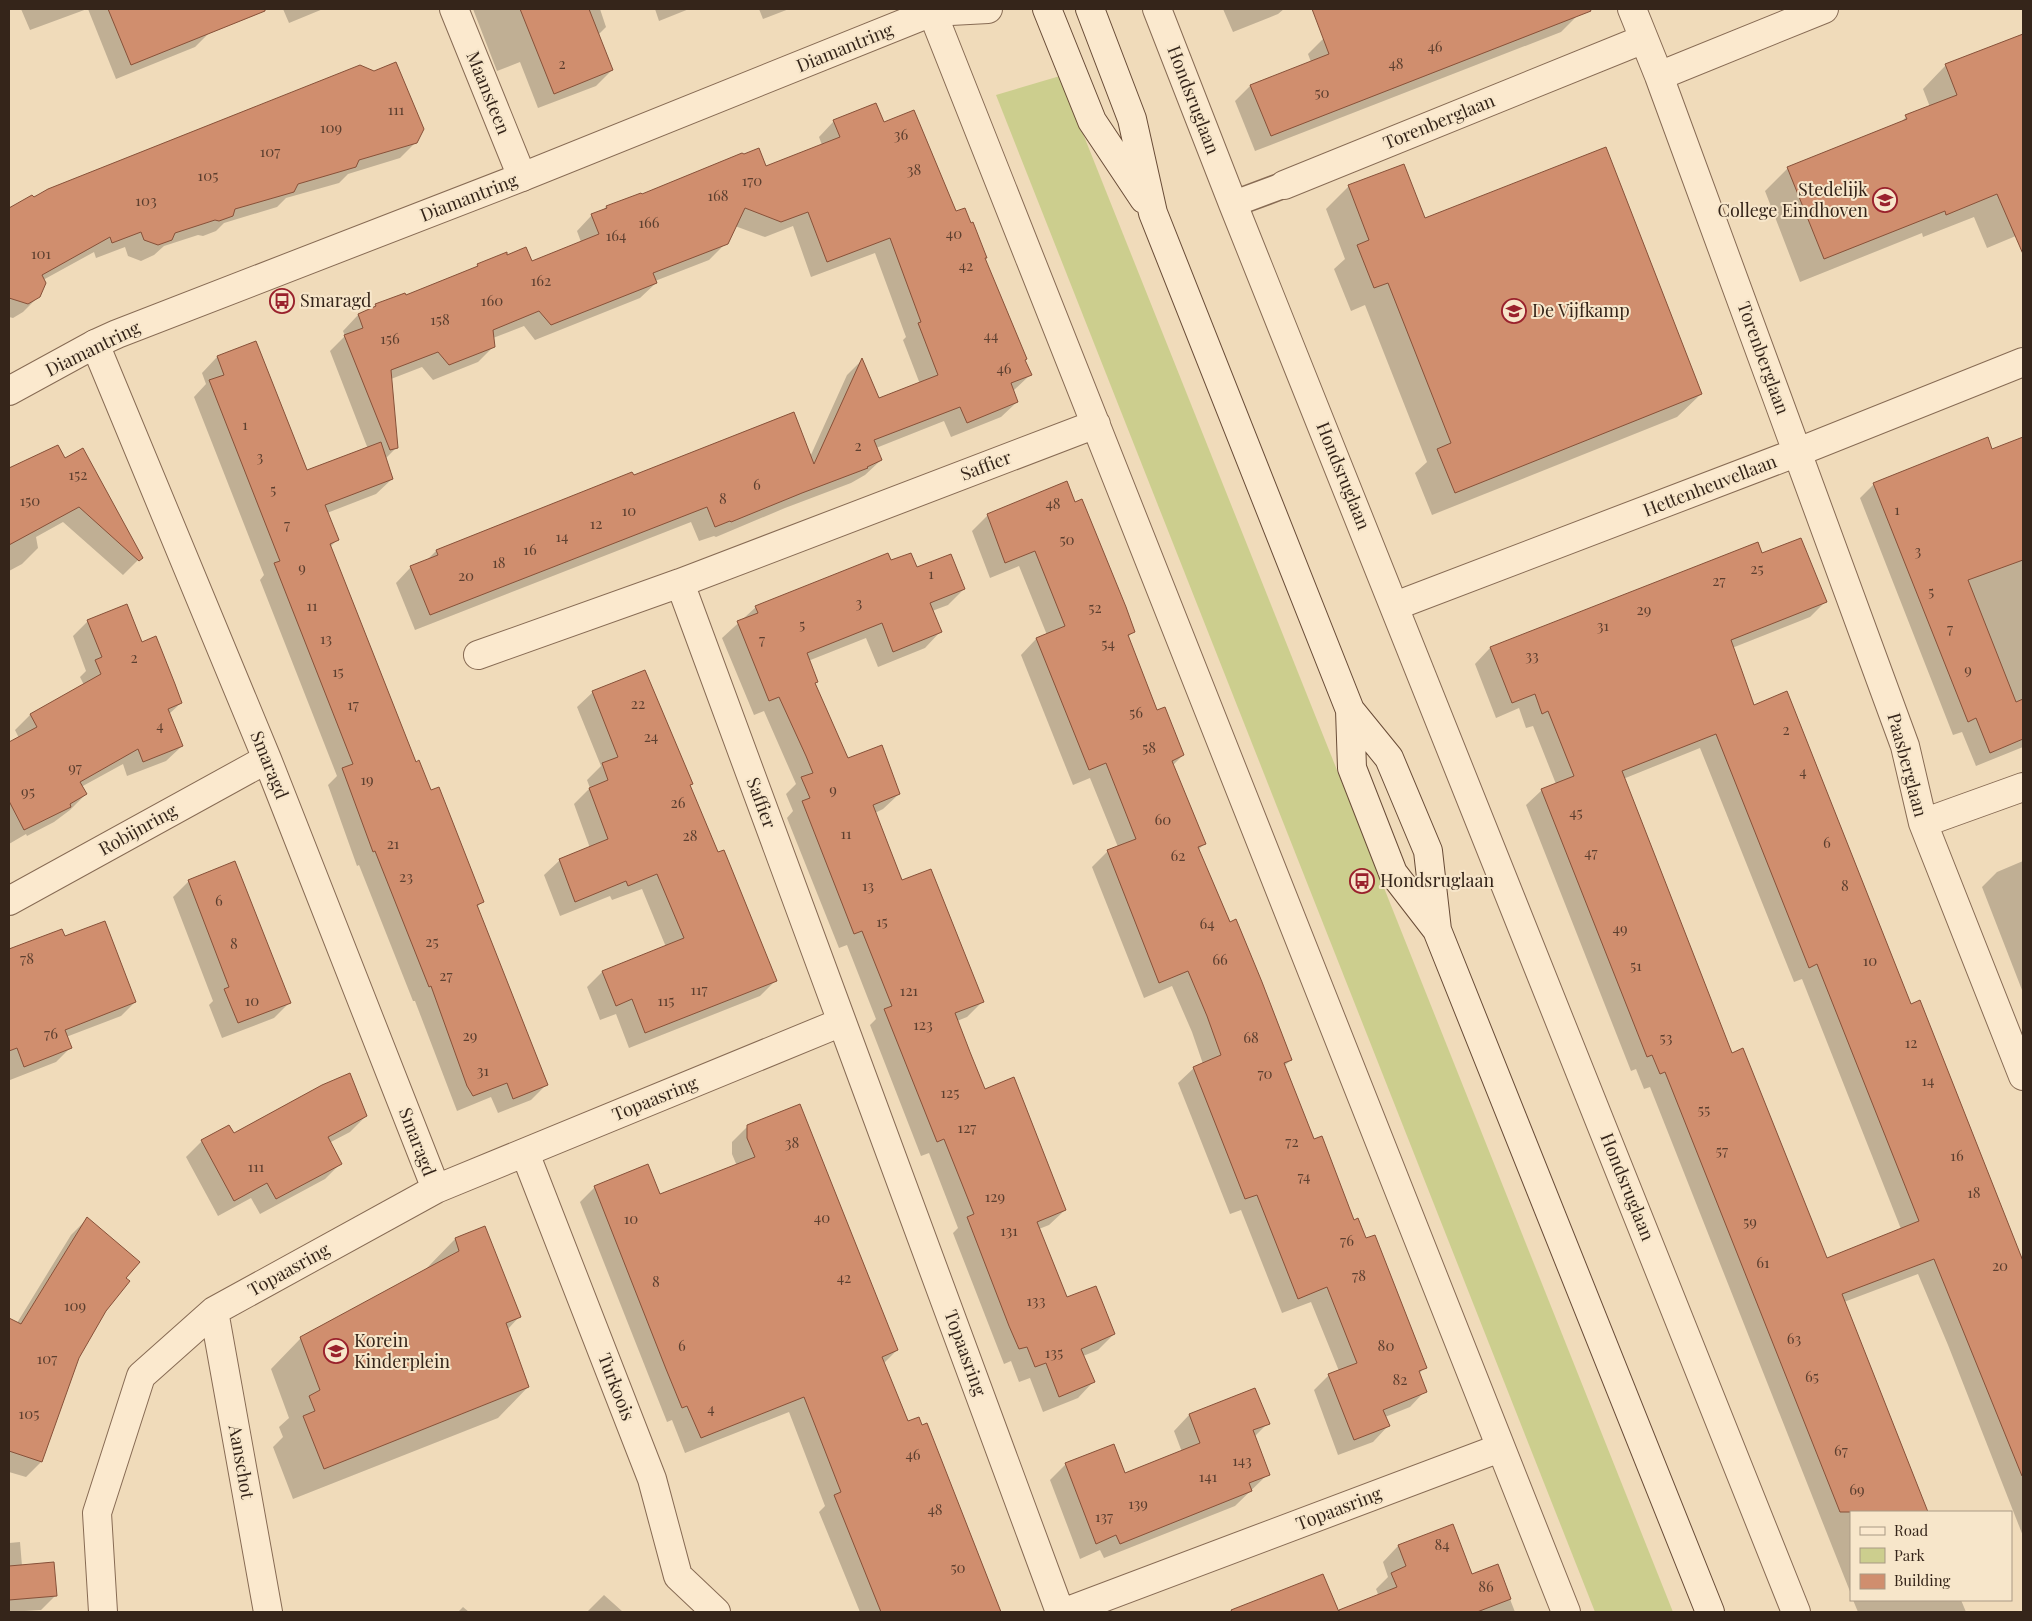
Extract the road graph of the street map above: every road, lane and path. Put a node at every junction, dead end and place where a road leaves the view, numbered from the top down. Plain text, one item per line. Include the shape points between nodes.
1 (454, 9) edge
2 (988, 9) edge
3 (1047, 9) edge
4 (1090, 9) edge
5 (1157, 9) edge
6 (1632, 9) edge
7 (1824, 9) edge
8 (933, 10) edge
9 (1644, 39) junction
10 (1659, 76) junction
11 (522, 177) junction
12 (1284, 185) joint
13 (1233, 204) junction
14 (1153, 213) junction
15 (95, 344) junction
16 (2023, 362) edge
17 (9, 391) edge
18 (1096, 424) junction
19 (1798, 452) junction
20 (680, 583) junction
21 (1395, 606) junction
22 (478, 656) dead end
23 (1350, 710) junction
24 (267, 759) junction
25 (2023, 787) edge
26 (1922, 822) junction
27 (9, 901) edge
28 (1437, 930) junction
29 (842, 1022) junction
30 (2023, 1076) edge
31 (525, 1153) junction
32 (436, 1189) junction
33 (214, 1311) junction
34 (1500, 1448) junction
35 (103, 1612) edge
36 (268, 1612) edge
37 (716, 1612) edge
38 (1060, 1612) edge
39 (1065, 1612) edge
40 (1566, 1612) edge
41 (1710, 1612) edge
42 (1796, 1612) edge

1 - 11 street, Maansteen
2 - 8 street, Diamantring
3 - 14 street via 1092,121
4 - 14 street via 1132,119
5 - 13 street, Hondsruglaan
6 - 9 street, Torenberglaan
7 - 10 street
8 - 11 street, Diamantring
8 - 18 street
9 - 10 street, Torenberglaan
9 - 12 street, Torenberglaan
10 - 19 street, Torenberglaan
11 - 15 street, Diamantring
12 - 13 street, Torenberglaan
13 - 21 street, Hondsruglaan
14 - 23 street
15 - 17 street, Diamantring
15 - 24 street, Smaragd
16 - 19 street, Hettenheuvellaan
18 - 20 street, Saffier
18 - 34 street
19 - 21 street, Hettenheuvellaan
19 - 26 street, Paasberglaan via 1906,746
20 - 22 street, Saffier
20 - 29 street, Saffier
21 - 42 street, Hondsruglaan
23 - 28 street via 1389,758 1428,850
23 - 28 street via 1352,768 1393,873
24 - 27 street, Robijnring
24 - 32 street, Smaragd
25 - 26 street
26 - 30 street, Paasberglaan
28 - 41 street
29 - 31 street, Topaasring
29 - 38 street, Topaasring
31 - 32 street, Topaasring
31 - 37 street, Turkoois via 652,1480 678,1576
32 - 33 street, Topaasring
33 - 35 street, Topaasring via 140,1376 97,1513
33 - 36 street, Aanschot
34 - 39 street, Topaasring
34 - 40 street

